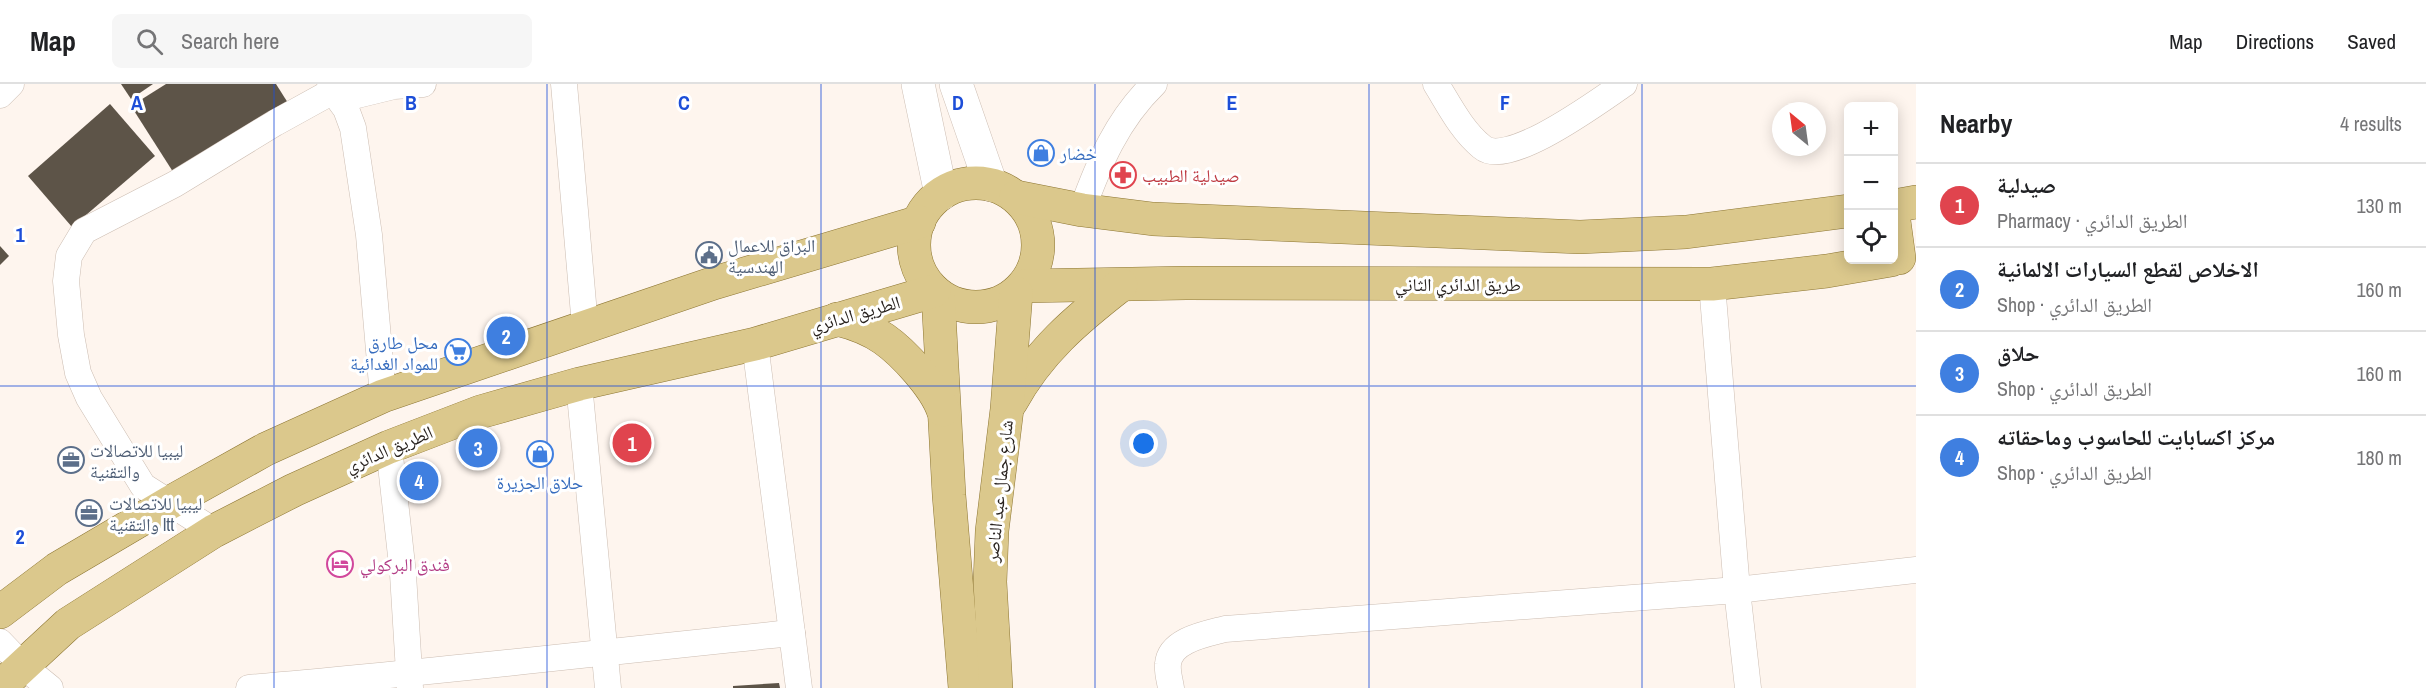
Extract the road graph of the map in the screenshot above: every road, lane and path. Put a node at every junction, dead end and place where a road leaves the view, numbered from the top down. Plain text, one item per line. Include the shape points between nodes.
1 (11, 84) edge
2 (423, 84) edge
3 (431, 84) edge
4 (444, 84) edge
5 (564, 84) edge
6 (918, 84) edge
7 (956, 84) edge
8 (1154, 84) edge
9 (1436, 84) edge
10 (1624, 84) edge
11 (330, 87) edge
12 (0, 95) edge
13 (1004, 191) junction
14 (941, 194) junction
15 (1916, 202) edge
16 (1898, 205) edge
17 (1082, 210) junction
18 (1844, 212) edge
19 (919, 222) junction
20 (1900, 258) edge
21 (1712, 284) junction
22 (1121, 285) junction
23 (1020, 290) junction
24 (936, 293) junction
25 (837, 319) junction
26 (585, 326) junction
27 (755, 344) junction
28 (579, 384) junction
29 (383, 396) junction
30 (1007, 409) junction
31 (944, 412) junction
32 (389, 447) junction
33 (169, 503) junction
34 (214, 531) junction
35 (1916, 570) edge
36 (1737, 590) junction
37 (0, 612) edge
38 (792, 633) junction
39 (0, 642) edge
40 (605, 652) junction
41 (12, 676) edge
42 (410, 682) edge
43 (50, 688) edge
44 (249, 688) edge
45 (608, 688) edge
46 (799, 688) edge
47 (966, 688) edge
48 (996, 688) edge
49 (1171, 688) edge
50 (1748, 688) edge

1 - 12 street
2 - 11 street via 394,86 350,97
3 - 4 street
5 - 26 street
6 - 14 street
7 - 13 street
8 - 17 street via 1113,137 1099,162
9 - 10 street via 1483,149 1498,152 1530,142
11 - 29 street via 346,109 360,164
11 - 33 street via 176,184 84,231 69,256 66,281 78,373 136,477 152,494
13 - 14 main road via 974,183
13 - 17 main road
13 - 23 main road via 1029,212 1037,230 1039,250 1034,269
14 - 19 main road
15 - 16 main road
17 - 18 main road via 1153,219 1580,237 1686,232
19 - 24 main road via 914,240 915,259
19 - 26 main road
20 - 21 main road, طريق الدائري الثاني
21 - 22 main road, طريق الدائري الثاني
21 - 36 street
22 - 23 main road, طريق الدائري الثاني
22 - 30 main road via 1048,348 1026,375
23 - 24 main road via 991,306 963,307
23 - 30 main road, شارع جمال عبد الناصر
24 - 25 main road, الطريق الدائري
24 - 31 main road, شارع جمال عبد الناصر
25 - 27 main road, الطريق الدائري
25 - 31 main road via 857,324 900,352 925,380
26 - 29 main road
27 - 28 main road, الطريق الدائري
27 - 38 street
28 - 32 main road, الطريق الدائري via 480,412
28 - 40 street
29 - 33 main road via 266,449
30 - 48 main road, شارع جمال عبد الناصر via 992,531 990,582
31 - 47 main road, شارع جمال عبد الناصر
32 - 34 main road, الطريق الدائري
32 - 42 street
33 - 34 street
33 - 37 main road via 57,569
34 - 41 main road, الطريق الدائري via 68,624
35 - 36 street
36 - 49 street via 1225,629 1186,641 1177,648 1168,664
36 - 50 street
38 - 40 street
38 - 46 street
39 - 41 street
40 - 42 street
40 - 45 street
41 - 43 street
42 - 44 street

